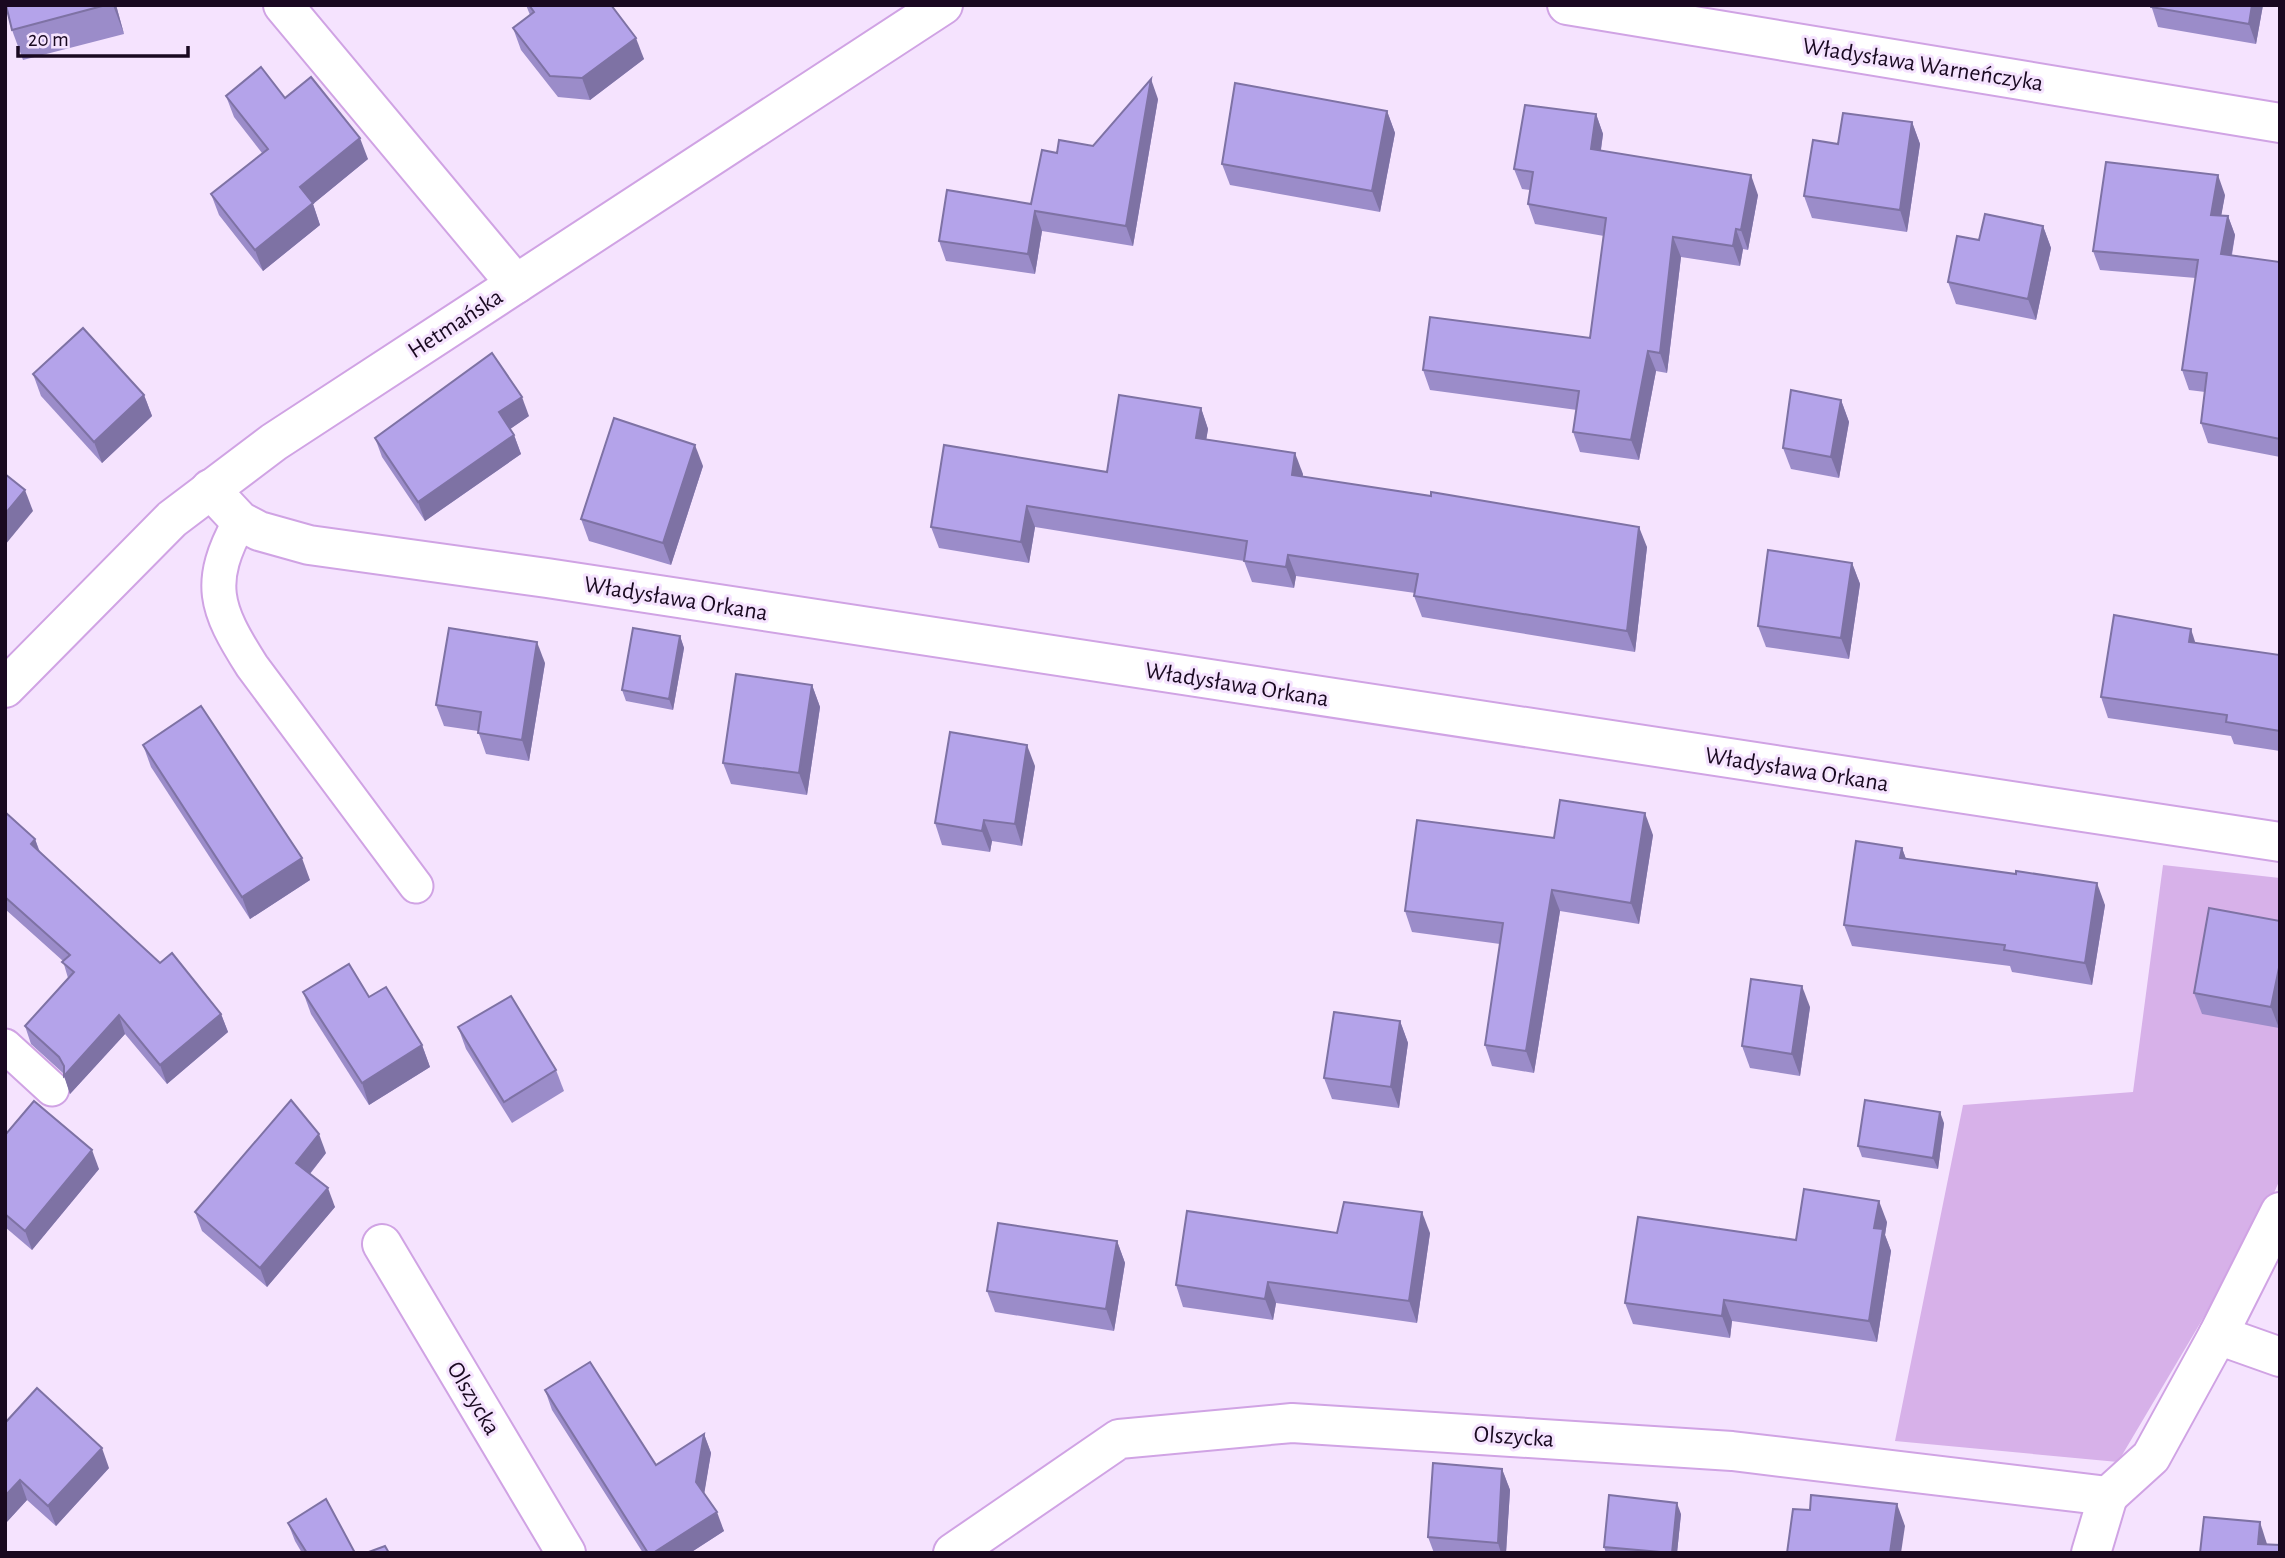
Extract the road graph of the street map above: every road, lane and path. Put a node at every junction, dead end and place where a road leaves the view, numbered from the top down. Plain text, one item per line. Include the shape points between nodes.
1 (283, 5) edge
2 (943, 5) edge
3 (1567, 5) edge
4 (2280, 123) edge
5 (516, 284) junction
6 (210, 489) junction
7 (240, 521) junction
8 (5, 688) edge
9 (2280, 842) edge
10 (416, 886) dead end
11 (5, 1046) edge
12 (52, 1089) dead end
13 (2280, 1212) edge
14 (382, 1244) dead end
15 (2218, 1335) junction
16 (2280, 1357) edge
17 (2108, 1496) junction
18 (566, 1553) edge
19 (953, 1553) edge
20 (2091, 1553) edge

1 - 5 street
2 - 5 street, Hetmańska
3 - 4 street, Władysława Warneńczyka
5 - 6 street, Hetmańska
6 - 7 street, Władysława Orkana
6 - 8 street, Hetmańska via 137,553
7 - 9 street, Władysława Orkana via 309,545
7 - 10 lane via 223,553 218,576 221,604 233,636
11 - 12 lane
13 - 15 street
14 - 18 street, Olszycka
15 - 16 street
15 - 17 street via 2151,1457
17 - 19 street, Olszycka via 1732,1451 1292,1423 1119,1439
17 - 20 street

